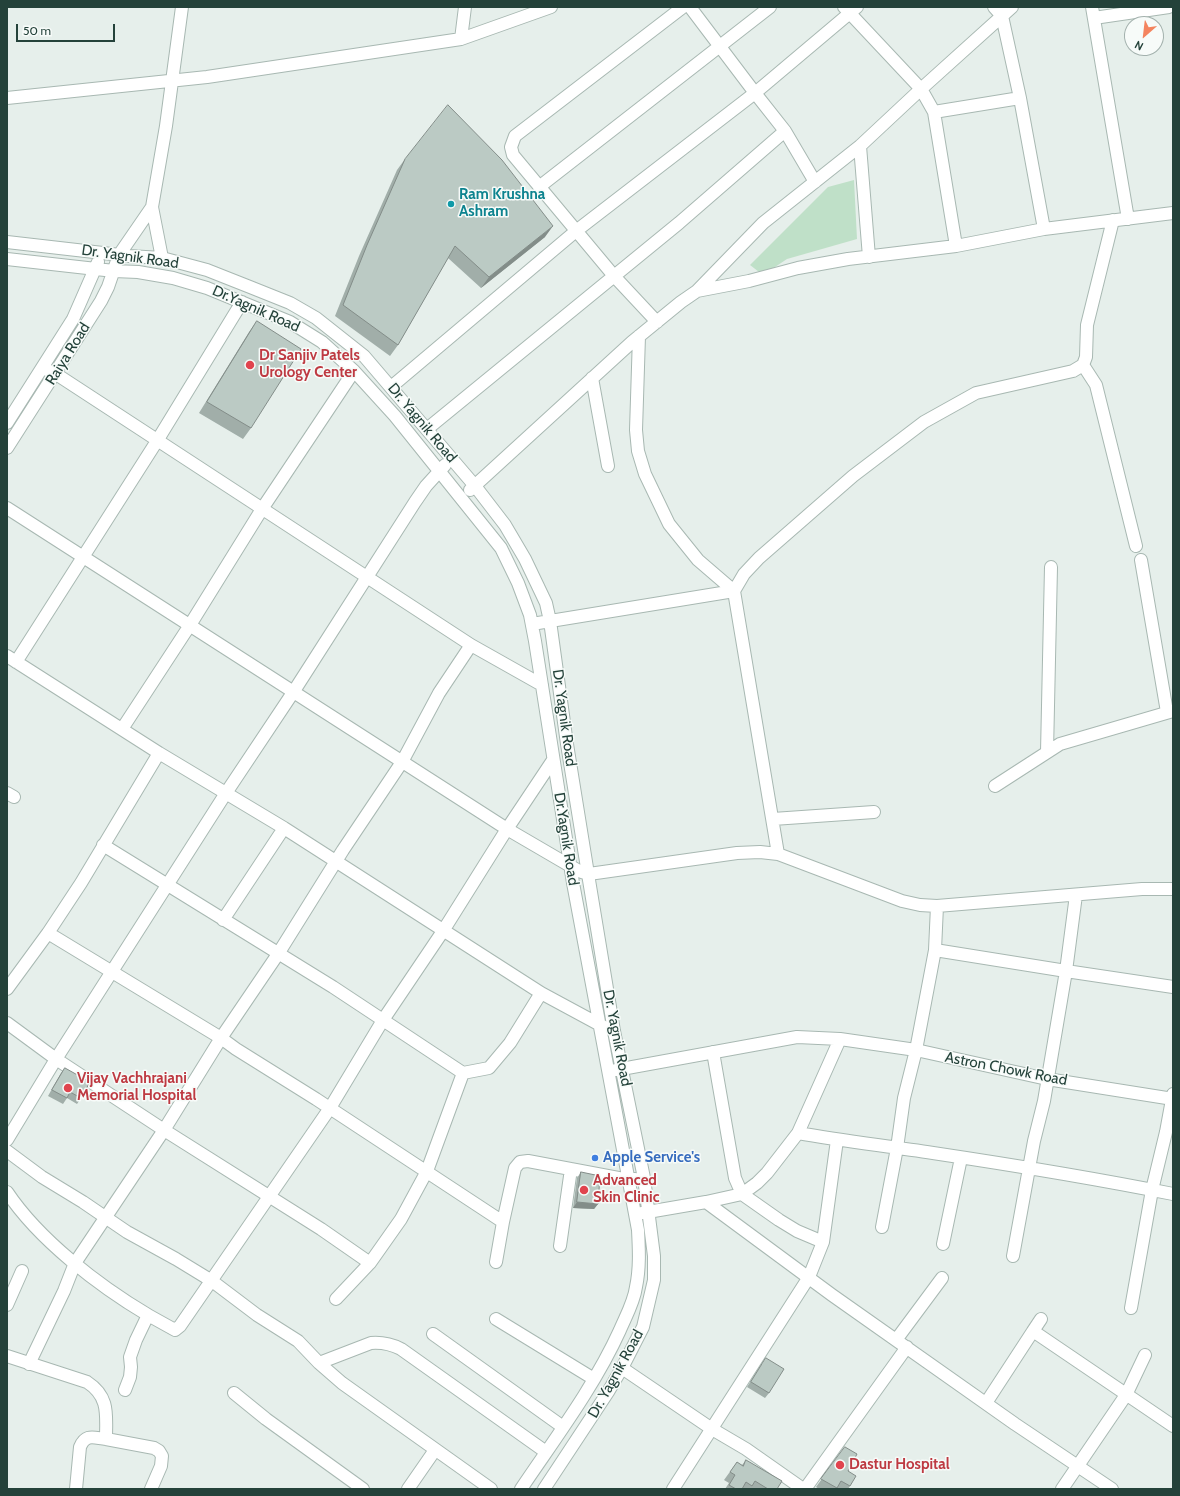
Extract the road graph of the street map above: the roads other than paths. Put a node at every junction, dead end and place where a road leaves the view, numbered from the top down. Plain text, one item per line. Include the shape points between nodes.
1 (182, 7) edge
2 (465, 7) edge
3 (552, 7) edge
4 (683, 7) edge
5 (690, 7) edge
6 (770, 7) edge
7 (1012, 7) edge
8 (1169, 7) edge
9 (850, 9) edge
10 (998, 12) edge
11 (1093, 12) edge
12 (461, 39) junction
13 (720, 47) junction
14 (172, 82) junction
15 (921, 89) junction
16 (754, 93) junction
17 (7, 98) edge
18 (1020, 98) junction
19 (934, 112) junction
20 (785, 131) junction
21 (860, 146) junction
22 (815, 182) junction
23 (539, 187) junction
24 (152, 207) junction
25 (1173, 213) edge
26 (1128, 218) junction
27 (1113, 220) junction
28 (1044, 229) junction
29 (576, 231) junction
30 (7, 242) edge
31 (956, 246) junction
32 (102, 253) junction
33 (119, 255) junction
34 (869, 257) junction
35 (162, 258) junction
36 (7, 259) edge
37 (95, 269) junction
38 (114, 271) junction
39 (614, 276) junction
40 (697, 291) junction
41 (242, 302) junction
42 (657, 322) junction
43 (639, 336) junction
44 (1082, 365) junction
45 (43, 368) junction
46 (354, 371) junction
47 (56, 374) junction
48 (592, 378) junction
49 (391, 387) junction
50 (7, 423) edge
51 (427, 429) junction
52 (157, 441) junction
53 (7, 448) edge
54 (452, 458) junction
55 (608, 466) dead end
56 (439, 470) junction
57 (475, 486) junction
58 (462, 498) junction
59 (7, 508) edge
60 (262, 509) junction
61 (1136, 546) dead end
62 (83, 557) junction
63 (1141, 560) dead end
64 (1051, 567) dead end
65 (368, 577) junction
66 (734, 591) junction
67 (550, 621) junction
68 (532, 624) junction
69 (190, 625) junction
70 (471, 645) junction
71 (11, 659) edge
72 (542, 685) junction
73 (294, 691) junction
74 (1170, 711) edge
75 (122, 728) junction
76 (1047, 752) junction
77 (159, 753) junction
78 (553, 760) junction
79 (402, 762) junction
80 (995, 786) dead end
81 (226, 793) junction
82 (874, 812) dead end
83 (773, 819) junction
84 (284, 828) junction
85 (507, 829) junction
86 (103, 845) junction
87 (778, 854) junction
88 (336, 861) junction
89 (571, 867) junction
90 (588, 874) junction
91 (168, 884) junction
92 (1173, 889) edge
93 (1076, 895) junction
94 (937, 906) junction
95 (223, 920) junction
96 (443, 931) junction
97 (48, 933) junction
98 (935, 950) junction
99 (278, 954) junction
100 (1066, 971) junction
101 (112, 972) junction
102 (1173, 987) edge
103 (7, 989) edge
104 (541, 993) junction
105 (383, 1020) junction
106 (7, 1023) edge
107 (599, 1024) junction
108 (614, 1031) junction
109 (222, 1038) junction
110 (840, 1039) junction
111 (916, 1050) junction
112 (713, 1052) junction
113 (56, 1059) junction
114 (623, 1068) junction
115 (608, 1071) junction
116 (463, 1073) junction
117 (1047, 1079) junction
118 (1173, 1097) edge
119 (330, 1108) junction
120 (164, 1130) junction
121 (798, 1133) junction
122 (7, 1140) edge
123 (837, 1140) junction
124 (897, 1148) junction
125 (7, 1151) edge
126 (961, 1158) junction
127 (1030, 1168) junction
128 (571, 1169) junction
129 (427, 1172) junction
130 (644, 1178) junction
131 (629, 1180) junction
132 (1152, 1190) junction
133 (7, 1192) edge
134 (742, 1194) junction
135 (1173, 1194) edge
136 (268, 1196) junction
137 (706, 1202) junction
138 (648, 1212) junction
139 (635, 1214) junction
140 (107, 1218) junction
141 (503, 1222) junction
142 (882, 1227) dead end
143 (823, 1242) junction
144 (943, 1244) dead end
145 (560, 1246) dead end
146 (1013, 1256) dead end
147 (496, 1262) dead end
148 (370, 1263) junction
149 (75, 1264) junction
150 (22, 1270) dead end
151 (809, 1277) junction
152 (942, 1278) dead end
153 (212, 1281) junction
154 (336, 1299) dead end
155 (7, 1305) edge
156 (1131, 1308) dead end
157 (148, 1315) junction
158 (496, 1319) dead end
159 (1041, 1319) dead end
160 (1033, 1331) junction
161 (432, 1334) dead end
162 (896, 1340) junction
163 (907, 1348) junction
164 (1145, 1355) dead end
165 (7, 1356) edge
166 (318, 1363) junction
167 (29, 1364) junction
168 (622, 1368) junction
169 (594, 1379) junction
170 (125, 1390) dead end
171 (234, 1393) dead end
172 (1126, 1395) junction
173 (986, 1403) junction
174 (1173, 1426) edge
175 (563, 1427) junction
176 (712, 1429) junction
177 (106, 1439) junction
178 (435, 1450) junction
179 (546, 1452) junction
180 (1077, 1466) junction
181 (76, 1489) edge
182 (151, 1489) edge
183 (363, 1489) edge
184 (408, 1489) edge
185 (491, 1489) edge
186 (521, 1489) edge
187 (544, 1489) edge
188 (673, 1489) edge
189 (804, 1489) edge
190 (1062, 1489) edge
191 (1112, 1489) edge

1 - 14 street
2 - 12 street
3 - 12 street
4 - 23 street via 515,136 511,147 513,155
5 - 13 street
6 - 13 street
7 - 10 street
8 - 11 street
9 - 15 street
9 - 16 street
10 - 15 street
10 - 18 street
11 - 26 street
12 - 14 street
13 - 16 street
13 - 23 street
14 - 17 street
14 - 24 street
15 - 19 street
15 - 21 street
16 - 20 street
16 - 29 street
18 - 19 street
18 - 28 street
19 - 31 street
20 - 22 street
20 - 39 street
21 - 22 street
21 - 34 street
22 - 40 street via 763,223
23 - 29 street
24 - 33 street, Raiya Road
24 - 35 street
25 - 26 street
26 - 27 street
27 - 28 street
27 - 44 street via 1087,325 1086,357
28 - 31 street
29 - 39 street
29 - 49 street
30 - 32 street, Dr. Yagnik Road
31 - 34 street
32 - 33 street, Dr. Yagnik Road
32 - 37 street, Raiya Road
33 - 35 street, Dr. Yagnik Road
33 - 38 street, Raiya Road
34 - 40 street via 798,268
35 - 49 street, Dr. Yagnik Road via 206,270 290,303 340,336 364,356
36 - 37 street, Dr.Yagnik Road
37 - 38 street, Dr.Yagnik Road
37 - 45 street, Raiya Road via 74,319
38 - 41 street, Dr.Yagnik Road via 173,278
38 - 47 street, Raiya Road via 101,301
39 - 42 street
39 - 51 street
40 - 42 street
41 - 46 street, Dr.Yagnik Road via 290,322 322,342
41 - 52 street
42 - 43 street
43 - 48 street
43 - 66 street via 636,430 638,451 645,474 669,524 698,560
44 - 61 street via 1096,385
44 - 66 street via 1073,371 976,393 924,422 853,476 759,558 744,574
45 - 47 street
45 - 50 street, Raiya Road
46 - 56 street, Dr.Yagnik Road
46 - 60 street
47 - 52 street
47 - 53 street, Raiya Road
48 - 55 street
48 - 57 street
49 - 51 street, Dr. Yagnik Road
51 - 54 street, Dr. Yagnik Road
52 - 60 street
52 - 62 street
54 - 56 street
54 - 57 street, Dr. Yagnik Road
56 - 58 street, Dr.Yagnik Road
56 - 65 street via 415,502
57 - 58 street
57 - 67 street, Dr. Yagnik Road via 505,525 525,559 546,603
58 - 68 street, Dr.Yagnik Road via 501,548 518,582
59 - 62 street
60 - 65 street
60 - 69 street
62 - 69 street
62 - 71 street
63 - 74 street
64 - 76 street
65 - 70 street
65 - 73 street
66 - 67 street
66 - 83 street
67 - 68 street
67 - 90 street, Dr. Yagnik Road
68 - 72 street, Dr.Yagnik Road
69 - 73 street
69 - 75 street
70 - 72 street
70 - 79 street via 439,693
71 - 75 street
72 - 78 street, Dr.Yagnik Road
73 - 79 street
73 - 81 street
74 - 76 street via 1060,744
75 - 77 street
76 - 80 street
77 - 81 street
77 - 86 street
78 - 85 street
78 - 89 street, Dr.Yagnik Road
79 - 85 street
79 - 88 street
81 - 84 street
81 - 91 street
82 - 83 street
83 - 87 street
84 - 88 street
84 - 95 street
85 - 89 street
85 - 96 street
86 - 91 street
86 - 97 street
87 - 90 street via 737,853
87 - 94 street via 902,901
88 - 96 street
88 - 99 street
89 - 90 street
89 - 107 street, Dr.Yagnik Road
90 - 108 street, Dr. Yagnik Road
91 - 95 street
91 - 101 street
92 - 93 street
93 - 94 street
93 - 100 street
94 - 98 street
95 - 99 street
96 - 104 street
96 - 105 street
97 - 101 street
97 - 103 street
98 - 100 street
98 - 111 street
99 - 105 street
99 - 109 street
100 - 102 street
100 - 117 street
101 - 109 street
101 - 113 street
104 - 107 street
104 - 116 street via 510,1044 489,1068
105 - 116 street
105 - 119 street
106 - 113 street
107 - 108 street
107 - 115 street, Dr.Yagnik Road
108 - 114 street, Dr. Yagnik Road
109 - 119 street
109 - 120 street
110 - 111 street, Astron Chowk Road
110 - 112 street, Astron Chowk Road via 797,1037
110 - 121 street
111 - 117 street, Astron Chowk Road
111 - 124 street via 904,1098
112 - 114 street, Astron Chowk Road
112 - 134 street via 735,1178
113 - 120 street
113 - 122 street
114 - 115 street, Astron Chowk Road
114 - 130 street, Dr. Yagnik Road
115 - 131 street, Dr.Yagnik Road
116 - 129 street
117 - 118 street, Astron Chowk Road
117 - 127 street
118 - 132 street
119 - 129 street
119 - 136 street
120 - 136 street
120 - 140 street
121 - 123 street
121 - 134 street via 768,1173
123 - 124 street
123 - 143 street
124 - 126 street
124 - 142 street
125 - 140 street via 42,1177
126 - 127 street
126 - 144 street
127 - 132 street
127 - 146 street
128 - 131 street
128 - 141 street via 528,1161 520,1162 515,1168
128 - 145 street
129 - 141 street
129 - 148 street via 401,1219
130 - 131 street
130 - 138 street, Dr. Yagnik Road
131 - 139 street, Dr.Yagnik Road
132 - 135 street
132 - 156 street
133 - 149 street via 39,1230
134 - 137 street
134 - 143 street via 797,1231
136 - 148 street
136 - 153 street
137 - 138 street
137 - 151 street
138 - 139 street
138 - 168 street, Dr. Yagnik Road via 654,1256 654,1280 643,1327
139 - 169 street, Dr.Yagnik Road via 640,1255 636,1288 616,1339
140 - 149 street
140 - 153 street
141 - 147 street
143 - 151 street
148 - 154 street
149 - 157 street
149 - 167 street
150 - 155 street
151 - 162 street
151 - 176 street
152 - 162 street
153 - 157 street via 175,1330
153 - 166 street via 257,1315 298,1341
157 - 170 street via 130,1357 130,1377
158 - 169 street
159 - 160 street
160 - 172 street
160 - 173 street
161 - 175 street
162 - 163 street
163 - 173 street
163 - 189 street
164 - 172 street
165 - 167 street
166 - 178 street
166 - 179 street via 371,1343 389,1344 401,1349
167 - 177 street via 88,1382 96,1388 102,1395 106,1407
168 - 176 street
168 - 187 street, Dr. Yagnik Road
169 - 175 street, Dr.Yagnik Road
171 - 183 street
172 - 174 street
172 - 180 street
173 - 180 street
175 - 179 street, Dr.Yagnik Road
176 - 188 street
176 - 189 street
177 - 181 street via 88,1437 83,1440
177 - 182 street via 159,1451 162,1456 161,1466
178 - 184 street
178 - 185 street
179 - 186 street, Dr.Yagnik Road
180 - 190 street
180 - 191 street

